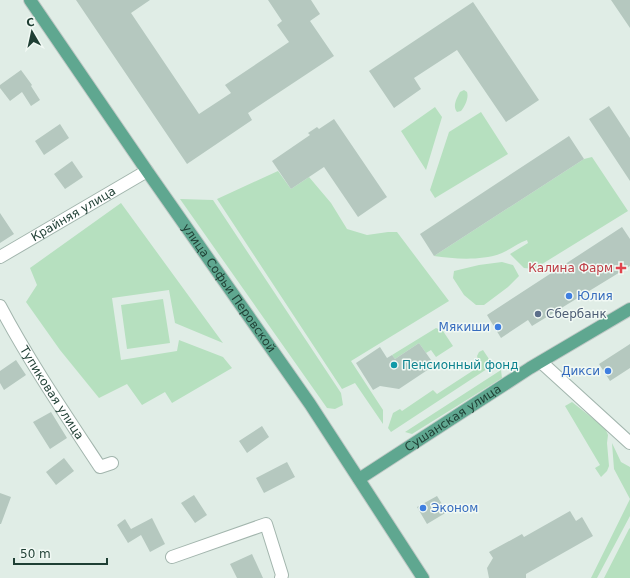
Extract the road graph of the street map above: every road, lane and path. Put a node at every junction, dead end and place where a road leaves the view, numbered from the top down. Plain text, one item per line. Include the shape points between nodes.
1 (30, 0) edge
2 (147, 171) junction
3 (0, 257) edge
4 (0, 306) edge
5 (630, 309) edge
6 (541, 362) junction
7 (630, 443) edge
8 (112, 463) dead end
9 (359, 479) junction
10 (172, 557) dead end
11 (282, 578) edge
12 (423, 578) edge

1 - 2 main road, улица Софьи Перовской
2 - 3 street, Крайняя улица
2 - 9 main road, улица Софьи Перовской via 301,391
4 - 8 street, Тупиковая улица via 100,467
5 - 6 main road, Сушанская улица
6 - 7 street
6 - 9 main road, Сушанская улица
9 - 12 main road, улица Софьи Перовской
10 - 11 street via 266,524

